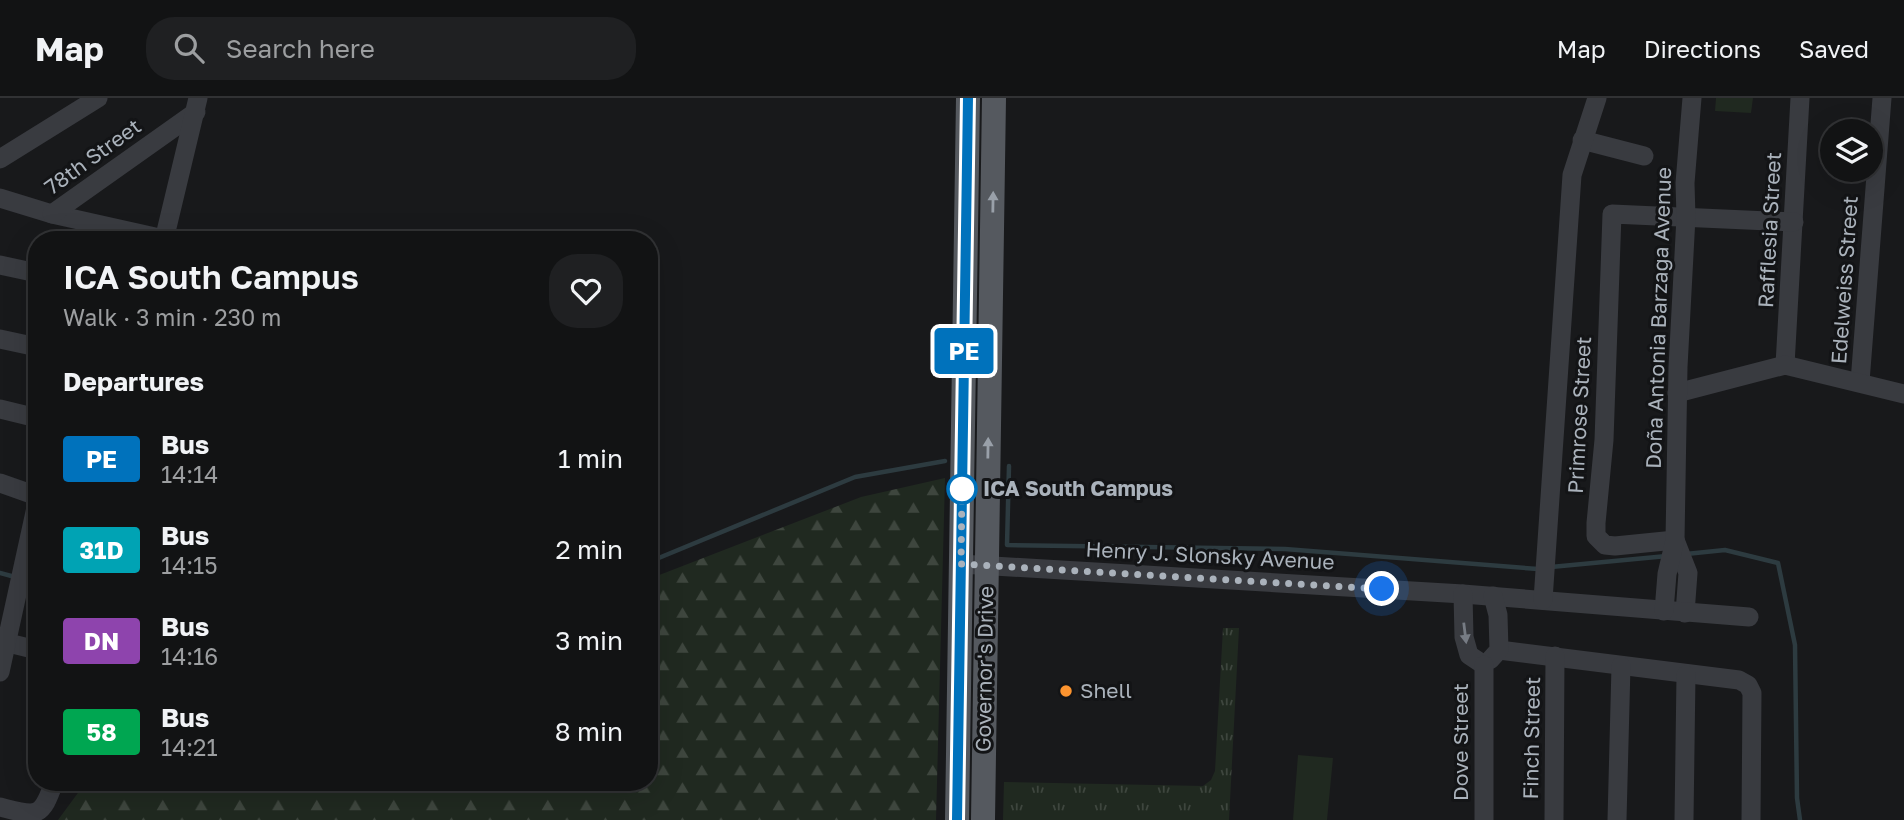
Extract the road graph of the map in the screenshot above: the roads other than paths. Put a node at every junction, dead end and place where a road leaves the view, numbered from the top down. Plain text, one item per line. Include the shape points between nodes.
1 (98, 98) edge
2 (968, 98) edge
3 (995, 98) edge
4 (1597, 98) edge
5 (1692, 98) edge
6 (1800, 98) edge
7 (1882, 98) edge
8 (197, 105) edge
9 (1582, 140) junction
10 (1644, 156) dead end
11 (0, 159) edge
12 (0, 198) edge
13 (52, 214) junction
14 (1686, 217) junction
15 (1794, 222) junction
16 (128, 231) edge
17 (166, 231) edge
18 (0, 265) edge
19 (28, 271) edge
20 (0, 339) edge
21 (28, 345) edge
22 (1785, 365) junction
23 (1860, 382) junction
24 (1677, 393) junction
25 (1904, 394) edge
26 (0, 409) edge
27 (28, 416) edge
28 (0, 483) edge
29 (28, 493) edge
30 (1675, 540) junction
31 (28, 543) edge
32 (961, 564) junction
33 (987, 565) junction
34 (1463, 593) junction
35 (1493, 596) junction
36 (1543, 600) junction
37 (1664, 611) junction
38 (1685, 613) junction
39 (1749, 617) dead end
40 (4, 641) edge
41 (28, 648) edge
42 (1499, 650) junction
43 (1555, 656) junction
44 (1484, 665) junction
45 (1620, 666) junction
46 (0, 672) edge
47 (1686, 675) junction
48 (51, 791) edge
49 (0, 807) edge
50 (957, 820) edge
51 (984, 820) edge
52 (1485, 820) edge
53 (1553, 820) edge
54 (1617, 820) edge
55 (1684, 820) edge
56 (1751, 820) edge

1 - 11 street
2 - 32 main road, Governor's Drive
33 -> 3 main road, Governor's Drive
4 - 9 street
5 - 14 street, Doña Antonia Barzaga Avenue
6 - 15 street, Rafflesia Street
7 - 23 street, Edelweiss Street
8 - 13 street, 78th Street
8 - 17 street
9 - 10 street
9 - 36 street via 1572,175
12 - 13 street
13 - 16 street
14 - 15 street
14 - 24 street, Doña Antonia Barzaga Avenue
14 - 30 street, Primrose Street via 1612,215 1604,440 1596,523 1596,536 1605,545
15 - 22 street, Rafflesia Street
18 - 19 street
20 - 21 street
22 - 23 street
22 - 24 street
23 - 25 street
24 - 30 street, Doña Antonia Barzaga Avenue
26 - 27 street
28 - 29 street
30 - 37 street, Doña Antonia Barzaga Avenue
30 - 38 street, Doña Antonia Barzaga Avenue via 1688,573
31 - 40 street
32 - 33 street, Henry J. Slonsky Avenue
32 - 50 main road, Governor's Drive
33 - 34 street, Henry J. Slonsky Avenue
33 - 51 main road, Governor's Drive
34 - 35 street, Henry J. Slonsky Avenue
34 -> 44 street, Dove Street via 1469,655
35 - 36 street, Henry J. Slonsky Avenue
35 - 42 street
36 - 37 street, Henry J. Slonsky Avenue
37 - 38 street, Henry J. Slonsky Avenue
38 - 39 street, Henry J. Slonsky Avenue
40 - 41 street
40 - 46 street
42 - 43 street
42 - 44 street, Dove Street
43 - 45 street
43 - 53 street, Finch Street
44 - 52 street, Dove Street
45 - 47 street
45 - 54 street
47 - 55 street
47 - 56 street via 1739,680 1752,693
48 - 49 street via 40,813

